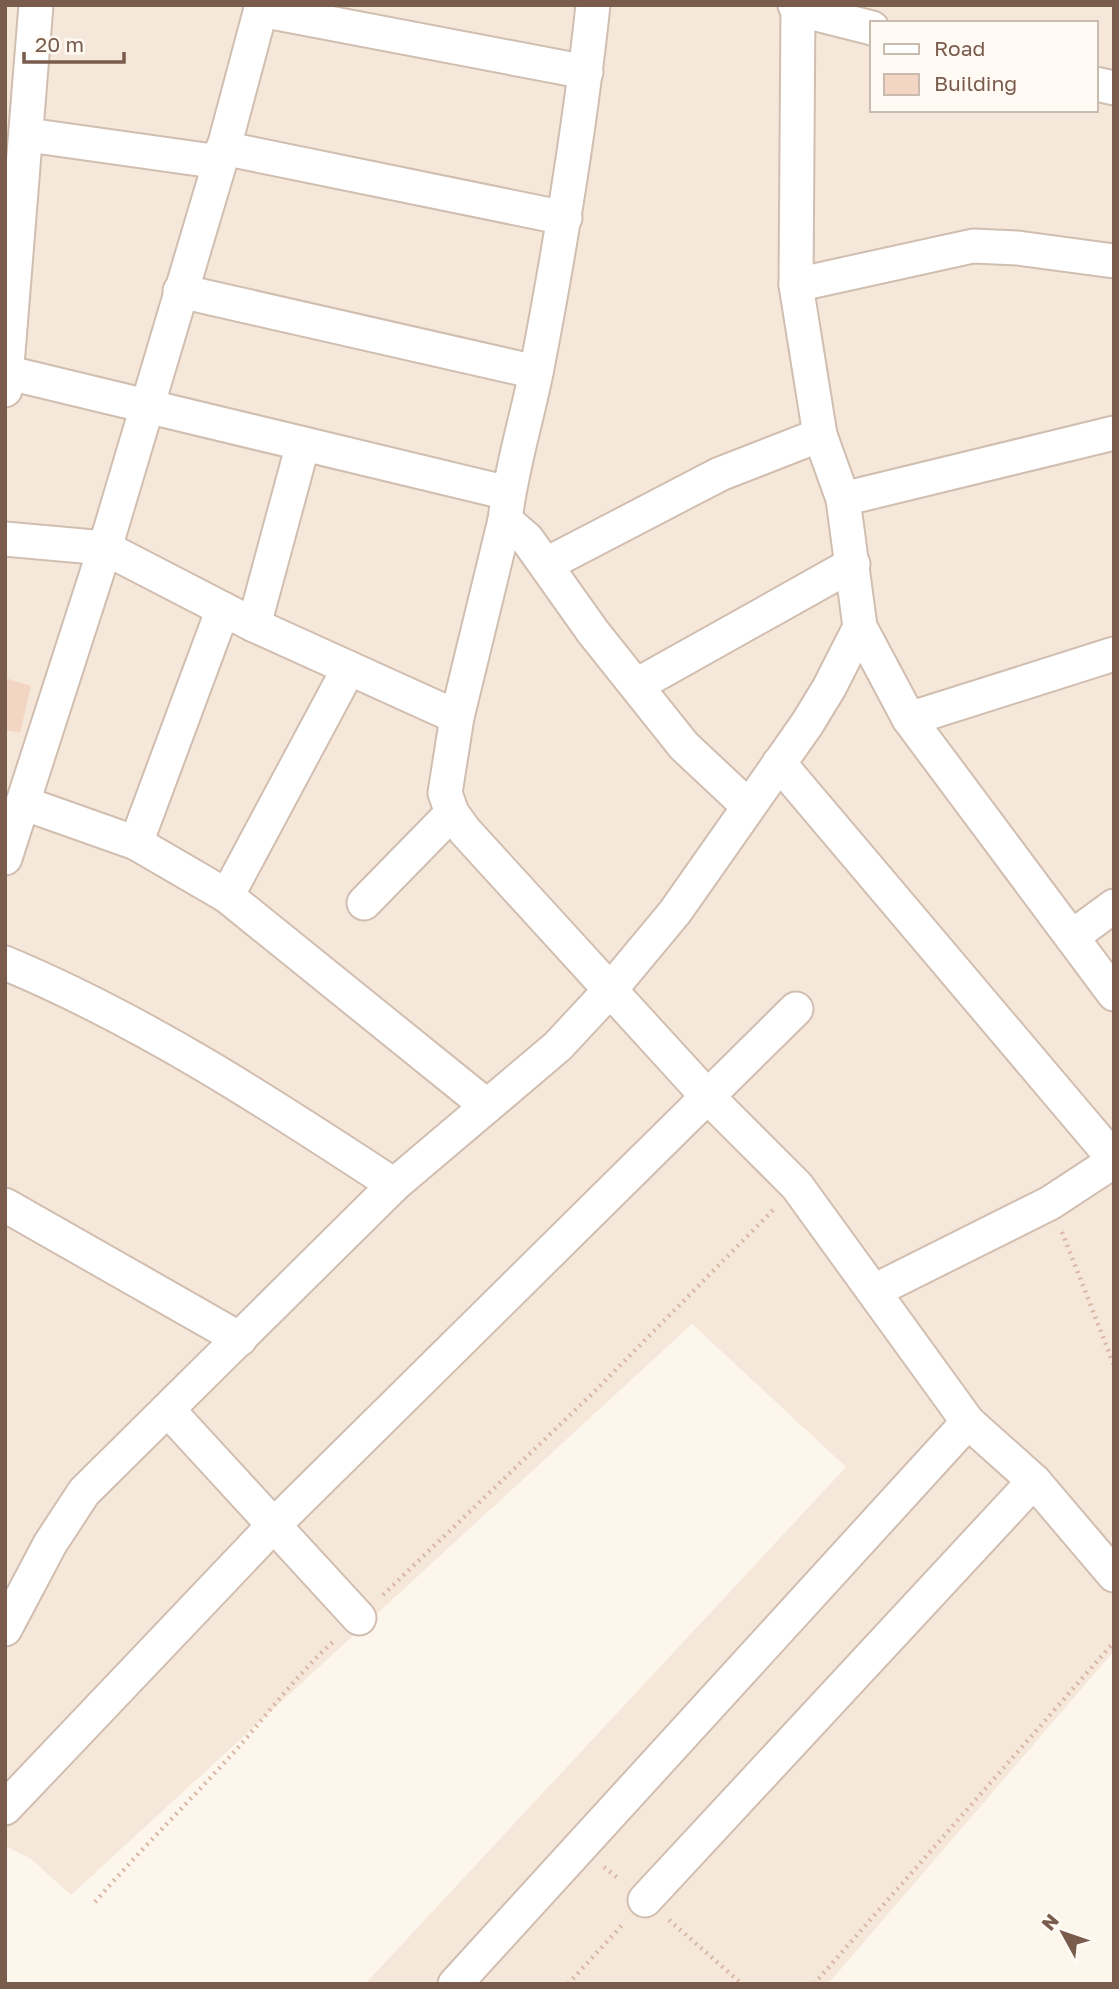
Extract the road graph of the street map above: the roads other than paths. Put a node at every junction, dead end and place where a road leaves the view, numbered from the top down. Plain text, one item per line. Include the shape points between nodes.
1 (37, 5) edge
2 (593, 5) edge
3 (797, 6) edge
4 (262, 8) edge
5 (870, 27) edge
6 (586, 72) junction
7 (28, 135) junction
8 (221, 155) junction
9 (565, 218) junction
10 (1114, 261) edge
11 (796, 285) junction
12 (180, 291) junction
13 (536, 372) junction
14 (6, 378) edge
15 (146, 407) junction
16 (1114, 433) edge
17 (820, 436) junction
18 (303, 444) junction
19 (843, 499) junction
20 (507, 506) junction
21 (5, 539) edge
22 (105, 548) junction
23 (547, 564) junction
24 (853, 564) junction
25 (223, 609) junction
26 (254, 625) junction
27 (860, 627) junction
28 (1114, 654) edge
29 (349, 668) junction
30 (637, 684) junction
31 (457, 717) junction
32 (909, 719) junction
33 (779, 763) junction
34 (23, 803) junction
35 (748, 806) junction
36 (452, 813) junction
37 (136, 843) junction
38 (5, 858) edge
39 (227, 895) junction
40 (364, 903) dead end
41 (1114, 906) edge
42 (1073, 936) junction
43 (5, 963) edge
44 (611, 989) junction
45 (1114, 994) edge
46 (796, 1010) dead end
47 (707, 1096) junction
48 (487, 1106) junction
49 (1114, 1160) edge
50 (394, 1185) junction
51 (5, 1205) edge
52 (874, 1292) junction
53 (240, 1339) junction
54 (168, 1410) junction
55 (968, 1422) junction
56 (1034, 1481) junction
57 (274, 1525) junction
58 (1114, 1575) edge
59 (359, 1618) road end
60 (5, 1629) edge
61 (5, 1808) edge
62 (645, 1900) road end
63 (455, 1984) edge

1 - 7 street
2 - 6 street
3 - 5 street
3 - 11 street
4 - 6 street
4 - 8 street
6 - 9 street
7 - 8 street
7 - 14 street
8 - 9 street
8 - 12 street
9 - 13 street
10 - 11 street via 973,246
11 - 17 street
12 - 13 street
12 - 15 street
13 - 20 street
14 - 15 street
15 - 18 street
15 - 22 street
16 - 19 street
17 - 19 street
17 - 23 street via 720,474
18 - 20 street
18 - 26 street
19 - 24 street
20 - 23 street
20 - 31 street
21 - 22 street
22 - 25 street
22 - 34 street
23 - 30 street via 593,632
24 - 27 street
24 - 30 street
25 - 26 street
25 - 37 street
26 - 29 street
27 - 32 street
27 - 33 street via 830,688
28 - 32 street
29 - 31 street
29 - 39 street
30 - 35 street via 684,746
31 - 36 street via 445,793
32 - 42 street
33 - 35 street
33 - 49 street
34 - 37 street
34 - 38 street
35 - 44 street via 675,912
36 - 40 street
36 - 44 street
37 - 39 street
39 - 48 street
41 - 42 street
42 - 45 street
43 - 50 street via 74,992 164,1041 264,1099
44 - 47 street
44 - 48 street via 558,1046
46 - 47 street
47 - 52 street via 797,1186
47 - 57 street
48 - 50 street
49 - 52 street via 1050,1203
50 - 53 street
51 - 53 street
52 - 55 street
53 - 54 street
54 - 57 street
54 - 60 street via 84,1492
55 - 56 street
55 - 63 street
56 - 58 street
56 - 62 street
57 - 59 street
57 - 61 street

